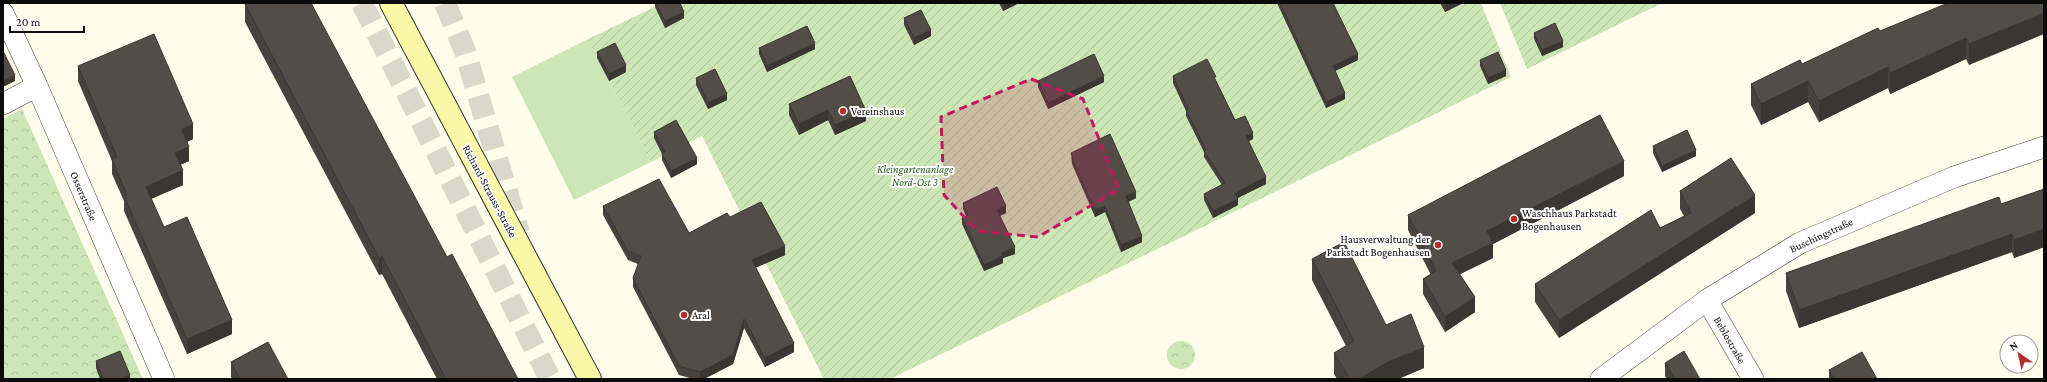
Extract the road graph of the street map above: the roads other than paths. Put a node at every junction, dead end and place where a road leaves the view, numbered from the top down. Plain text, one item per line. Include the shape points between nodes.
1 (391, 3) edge
2 (3, 13) edge
3 (37, 86) junction
4 (3, 104) edge
5 (2044, 147) edge
6 (1707, 300) junction
7 (164, 379) edge
8 (590, 379) edge
9 (1600, 379) edge
10 (1753, 379) edge

1 - 8 main road, Richard-Strauss-Straße
2 - 3 street, Osserstraße
3 - 4 street
3 - 7 street, Osserstraße
5 - 6 street, Buschingstraße via 1954,177 1800,243
6 - 9 street, Buschingstraße
6 - 10 street, Beblostraße

